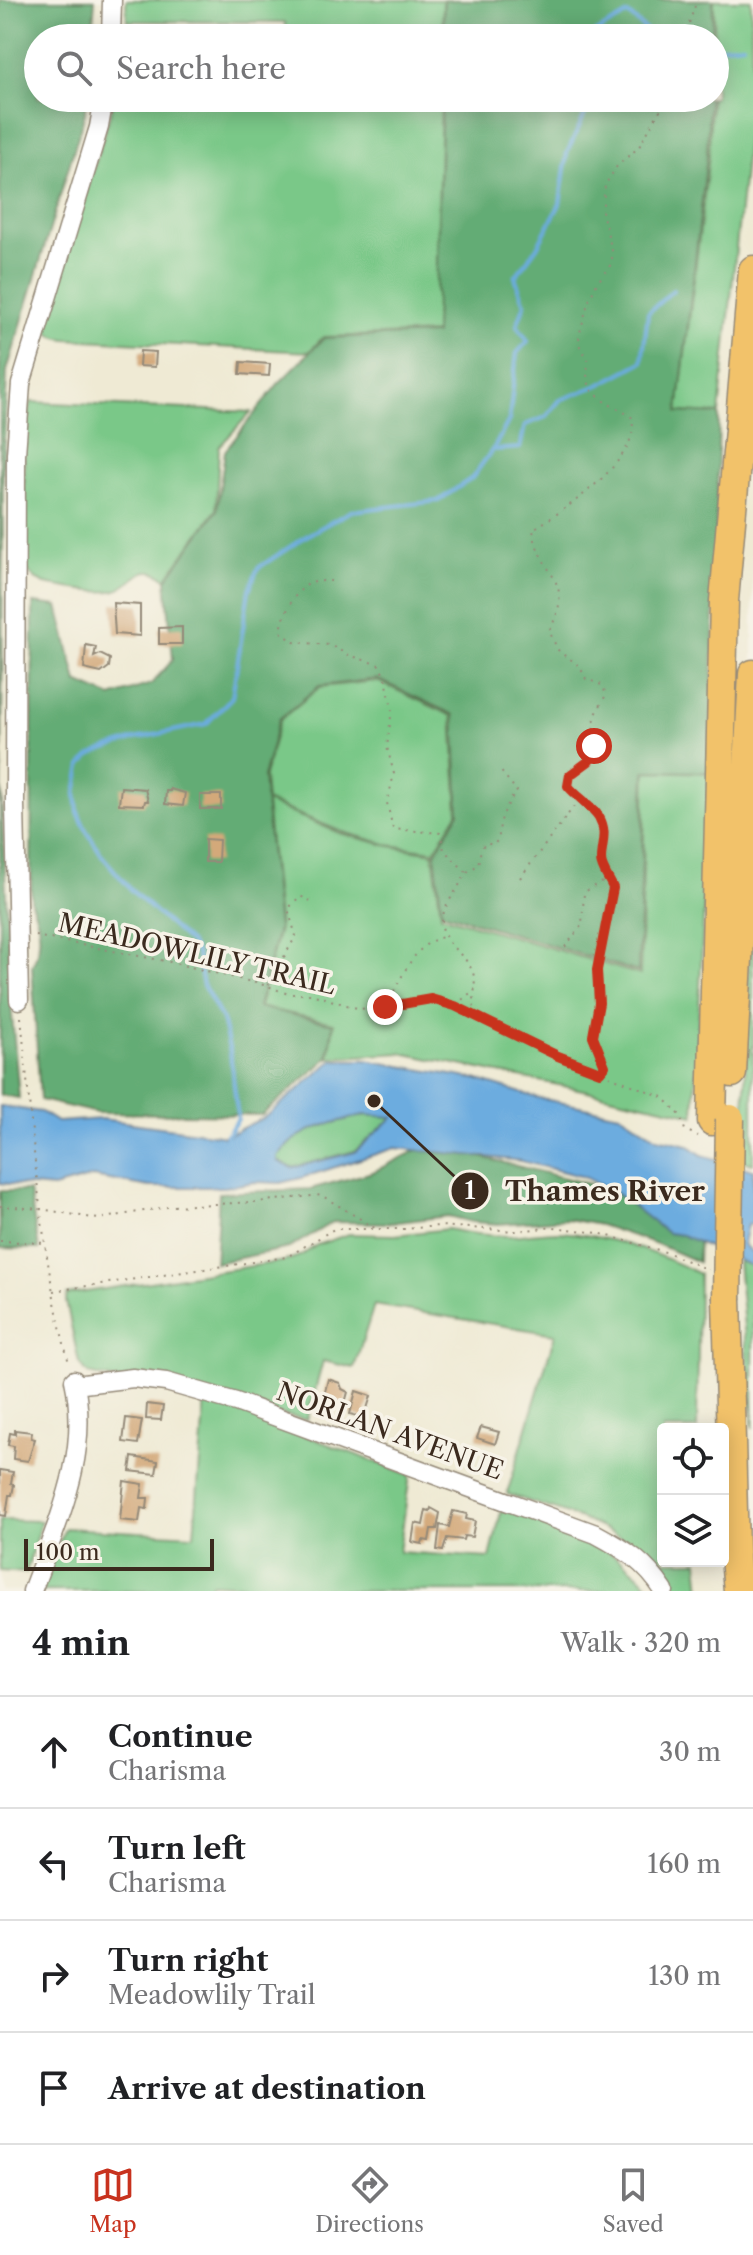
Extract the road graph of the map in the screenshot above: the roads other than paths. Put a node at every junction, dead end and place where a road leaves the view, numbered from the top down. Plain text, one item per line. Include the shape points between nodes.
1 (112, 0) edge
2 (111, 24) edge
3 (102, 112) edge
4 (753, 270) edge
5 (753, 674) edge
6 (19, 1000) road end
7 (721, 1120) junction
8 (716, 1288) junction
9 (711, 1423) edge
10 (717, 1567) edge
11 (32, 1591) edge
12 (664, 1591) edge
13 (719, 1591) edge
14 (738, 1591) edge

1 - 2 street
3 - 6 street via 21,384 16,454
4 - 7 highway via 724,601
5 - 7 highway
7 - 8 highway
8 - 9 highway
8 - 14 highway
10 - 13 highway
11 - 12 street, NORLAN AVENUE via 80,1444 74,1383 133,1378 236,1402 596,1534 650,1570

